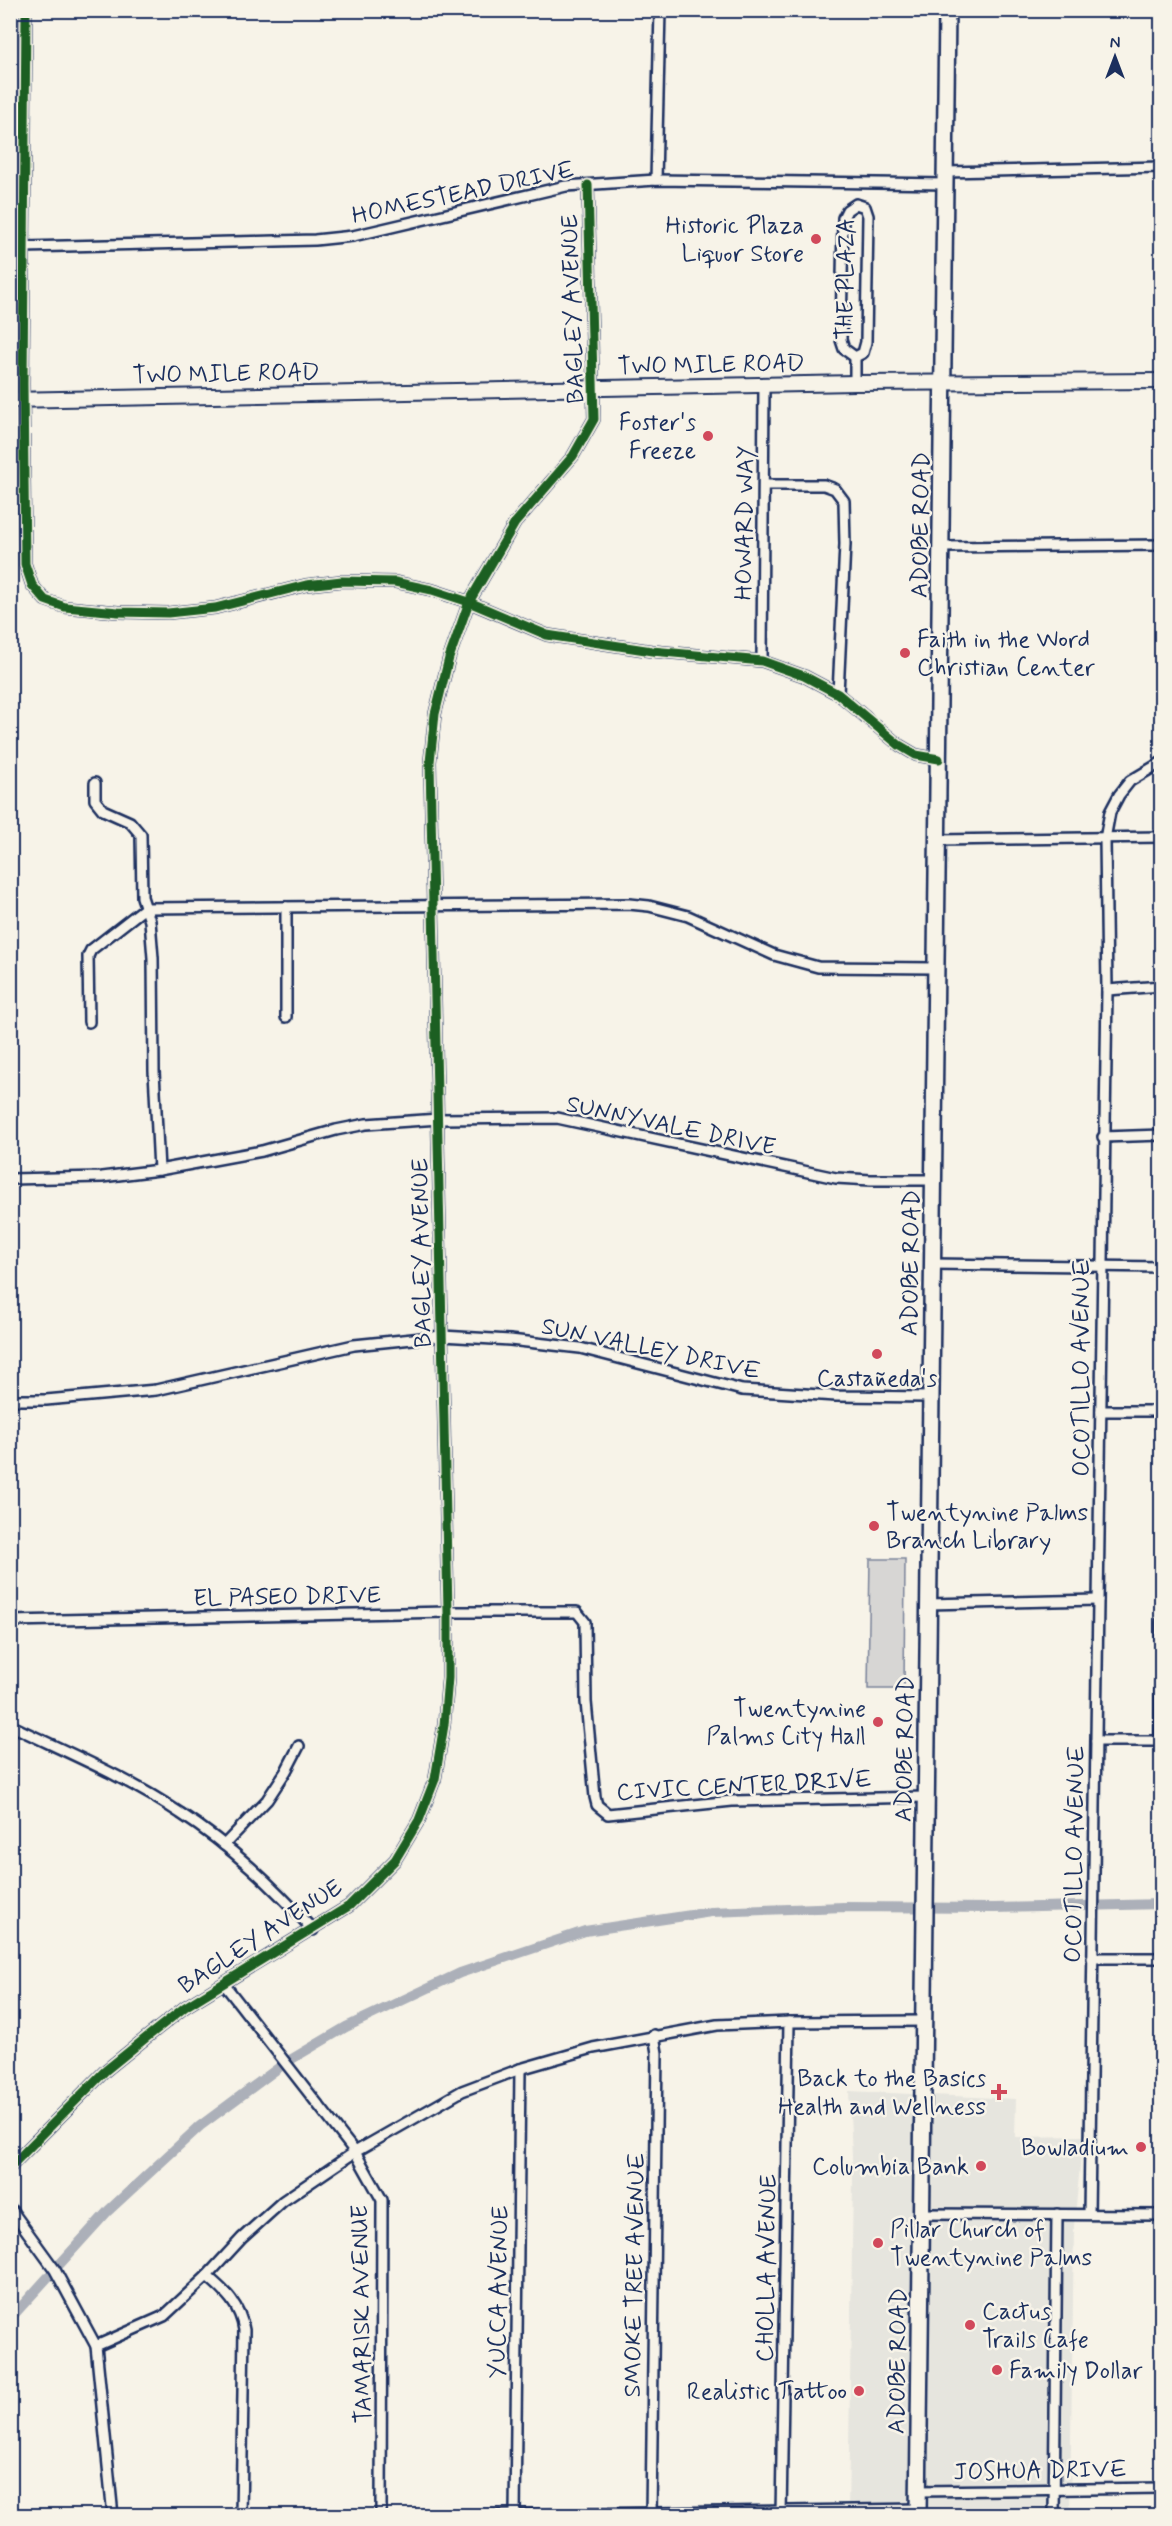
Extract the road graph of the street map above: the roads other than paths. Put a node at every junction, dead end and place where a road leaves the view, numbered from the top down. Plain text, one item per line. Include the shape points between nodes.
1 (26, 10) edge
2 (660, 10) edge
3 (947, 10) edge
4 (1161, 167) edge
5 (946, 178) junction
6 (656, 180) junction
7 (856, 184) junction
8 (588, 185) junction
9 (856, 204) junction
10 (24, 248) junction
11 (855, 357) junction
12 (1161, 381) edge
13 (855, 383) junction
14 (943, 383) junction
15 (764, 385) junction
16 (593, 389) junction
17 (17, 400) edge
18 (765, 485) junction
19 (1161, 544) edge
20 (942, 547) junction
21 (470, 602) junction
22 (762, 661) junction
23 (838, 694) junction
24 (939, 759) junction
25 (1161, 762) edge
26 (95, 783) dead end
27 (1161, 837) edge
28 (1105, 839) junction
29 (938, 840) junction
30 (433, 905) junction
31 (286, 907) junction
32 (145, 908) junction
33 (936, 968) junction
34 (1161, 986) edge
35 (1107, 990) junction
36 (286, 1017) dead end
37 (89, 1022) dead end
38 (439, 1119) junction
39 (1161, 1135) edge
40 (1103, 1137) junction
41 (159, 1170) junction
42 (10, 1179) edge
43 (933, 1180) junction
44 (932, 1264) junction
45 (1102, 1266) junction
46 (1161, 1267) edge
47 (442, 1336) junction
48 (930, 1397) junction
49 (10, 1400) edge
50 (1101, 1411) junction
51 (1161, 1411) edge
52 (1098, 1600) junction
53 (928, 1604) junction
54 (448, 1612) junction
55 (10, 1621) edge
56 (1161, 1622) edge
57 (10, 1725) edge
58 (1096, 1741) junction
59 (1161, 1741) edge
60 (299, 1746) dead end
61 (926, 1797) junction
62 (600, 1809) joint
63 (224, 1845) junction
64 (313, 1930) junction
65 (1092, 1958) junction
66 (1161, 1958) edge
67 (224, 1984) junction
68 (923, 2021) junction
69 (789, 2022) junction
70 (654, 2035) junction
71 (520, 2069) junction
72 (355, 2152) junction
73 (10, 2168) edge
74 (10, 2208) edge
75 (921, 2214) junction
76 (1057, 2214) junction
77 (1089, 2214) junction
78 (1161, 2215) edge
79 (207, 2276) junction
80 (96, 2346) junction
81 (1161, 2488) edge
82 (1054, 2490) junction
83 (918, 2492) junction
84 (918, 2512) edge
85 (781, 2513) edge
86 (651, 2514) edge
87 (515, 2515) edge
88 (114, 2516) edge
89 (241, 2516) edge
90 (381, 2516) edge
91 (456, 2516) edge
92 (1054, 2516) edge

1 - 10 street
2 - 6 street
3 - 5 main road, ADOBE ROAD
4 - 5 street, HOMESTEAD DRIVE
5 - 7 street, HOMESTEAD DRIVE
5 - 14 main road, ADOBE ROAD
6 - 7 street, HOMESTEAD DRIVE
6 - 8 street, HOMESTEAD DRIVE
7 - 9 street, THE PLAZA
8 - 10 street, HOMESTEAD DRIVE via 566,186 353,236
8 - 16 street, BAGLEY AVENUE
9 - 11 street, THE PLAZA via 843,218 841,340 844,349
9 - 11 street, THE PLAZA via 865,207 868,227 866,342 863,353
10 - 17 street
11 - 13 street, THE PLAZA
12 - 14 main road, TWO MILE ROAD
13 - 14 main road, TWO MILE ROAD
13 - 15 main road, TWO MILE ROAD
14 - 20 main road, ADOBE ROAD
15 - 16 main road, TWO MILE ROAD
15 - 18 street, HOWARD WAY
16 - 17 main road, TWO MILE ROAD
16 - 21 street, BAGLEY AVENUE via 594,419 573,456 515,523
17 - 21 street via 25,564 32,585 45,600 65,607 168,613 215,608 306,585 342,581 395,582
18 - 22 street, HOWARD WAY
18 - 23 street via 824,485 835,489 844,501
19 - 20 street
20 - 24 main road, ADOBE ROAD
21 - 22 street via 547,635 652,651
21 - 30 street, BAGLEY AVENUE via 449,658 435,714 430,762
22 - 23 street
23 - 24 street via 899,745 916,755
24 - 29 main road, ADOBE ROAD
25 - 28 street, OCOTILLO AVENUE via 1130,782 1119,795 1110,812
26 - 32 street via 95,800 103,810 130,822 141,835
27 - 28 street
28 - 29 street
28 - 35 street, OCOTILLO AVENUE
29 - 33 main road, ADOBE ROAD
30 - 31 street
30 - 33 street via 649,906 688,916 774,955 818,967
30 - 38 street, BAGLEY AVENUE
31 - 32 street
31 - 36 street
32 - 37 street via 88,956
32 - 41 street via 153,958
33 - 43 main road, ADOBE ROAD
34 - 35 street
35 - 40 street, OCOTILLO AVENUE
38 - 41 street, SUNNYVALE DRIVE via 356,1126 262,1151
38 - 43 street, SUNNYVALE DRIVE via 557,1119 836,1178
38 - 47 street, BAGLEY AVENUE
39 - 40 street
40 - 45 street, OCOTILLO AVENUE
41 - 42 street, SUNNYVALE DRIVE via 102,1177
43 - 44 main road, ADOBE ROAD
44 - 45 street
44 - 48 main road, ADOBE ROAD
45 - 46 street
45 - 50 street, OCOTILLO AVENUE
47 - 48 street, SUN VALLEY DRIVE via 580,1348 742,1390
47 - 49 street, SUN VALLEY DRIVE via 354,1345 156,1390
47 - 54 street, BAGLEY AVENUE
48 - 53 main road, ADOBE ROAD
50 - 51 street
50 - 52 street, OCOTILLO AVENUE
52 - 53 street
52 - 58 street, OCOTILLO AVENUE
53 - 61 main road, ADOBE ROAD
54 - 55 street, EL PASEO DRIVE
54 - 62 street, EL PASEO DRIVE via 565,1610 577,1612 585,1622 590,1761
54 - 64 street, BAGLEY AVENUE via 444,1725 435,1779 419,1820 395,1860 373,1884
56 - 59 street
57 - 63 street via 117,1776 180,1813
58 - 59 street
58 - 65 street, OCOTILLO AVENUE
60 - 63 street via 267,1800
61 - 62 street, CIVIC CENTER DRIVE via 732,1802 619,1814
61 - 68 main road, ADOBE ROAD
63 - 64 street via 271,1884
64 - 67 street, BAGLEY AVENUE
65 - 66 street
65 - 77 street, OCOTILLO AVENUE
67 - 72 street, TAMARISK AVENUE
67 - 73 street, BAGLEY AVENUE via 185,2007 105,2072
68 - 69 street
68 - 75 main road, ADOBE ROAD
69 - 70 street via 717,2025
69 - 85 street, CHOLLA AVENUE
70 - 71 street
70 - 86 street, SMOKE TREE AVENUE via 657,2053
71 - 72 street via 462,2091
71 - 87 street, YUCCA AVENUE
72 - 79 street via 283,2201
72 - 90 street, TAMARISK AVENUE via 382,2200 384,2213
74 - 80 street via 55,2270
75 - 76 street
75 - 83 main road, ADOBE ROAD
76 - 77 street
76 - 82 street
77 - 78 street
79 - 80 street via 164,2316
79 - 89 street via 236,2305 244,2330
80 - 88 street
81 - 82 street, JOSHUA DRIVE
82 - 83 street, JOSHUA DRIVE
82 - 92 street
83 - 84 main road, ADOBE ROAD
84 - 85 street
85 - 86 street
86 - 87 street
87 - 91 street

